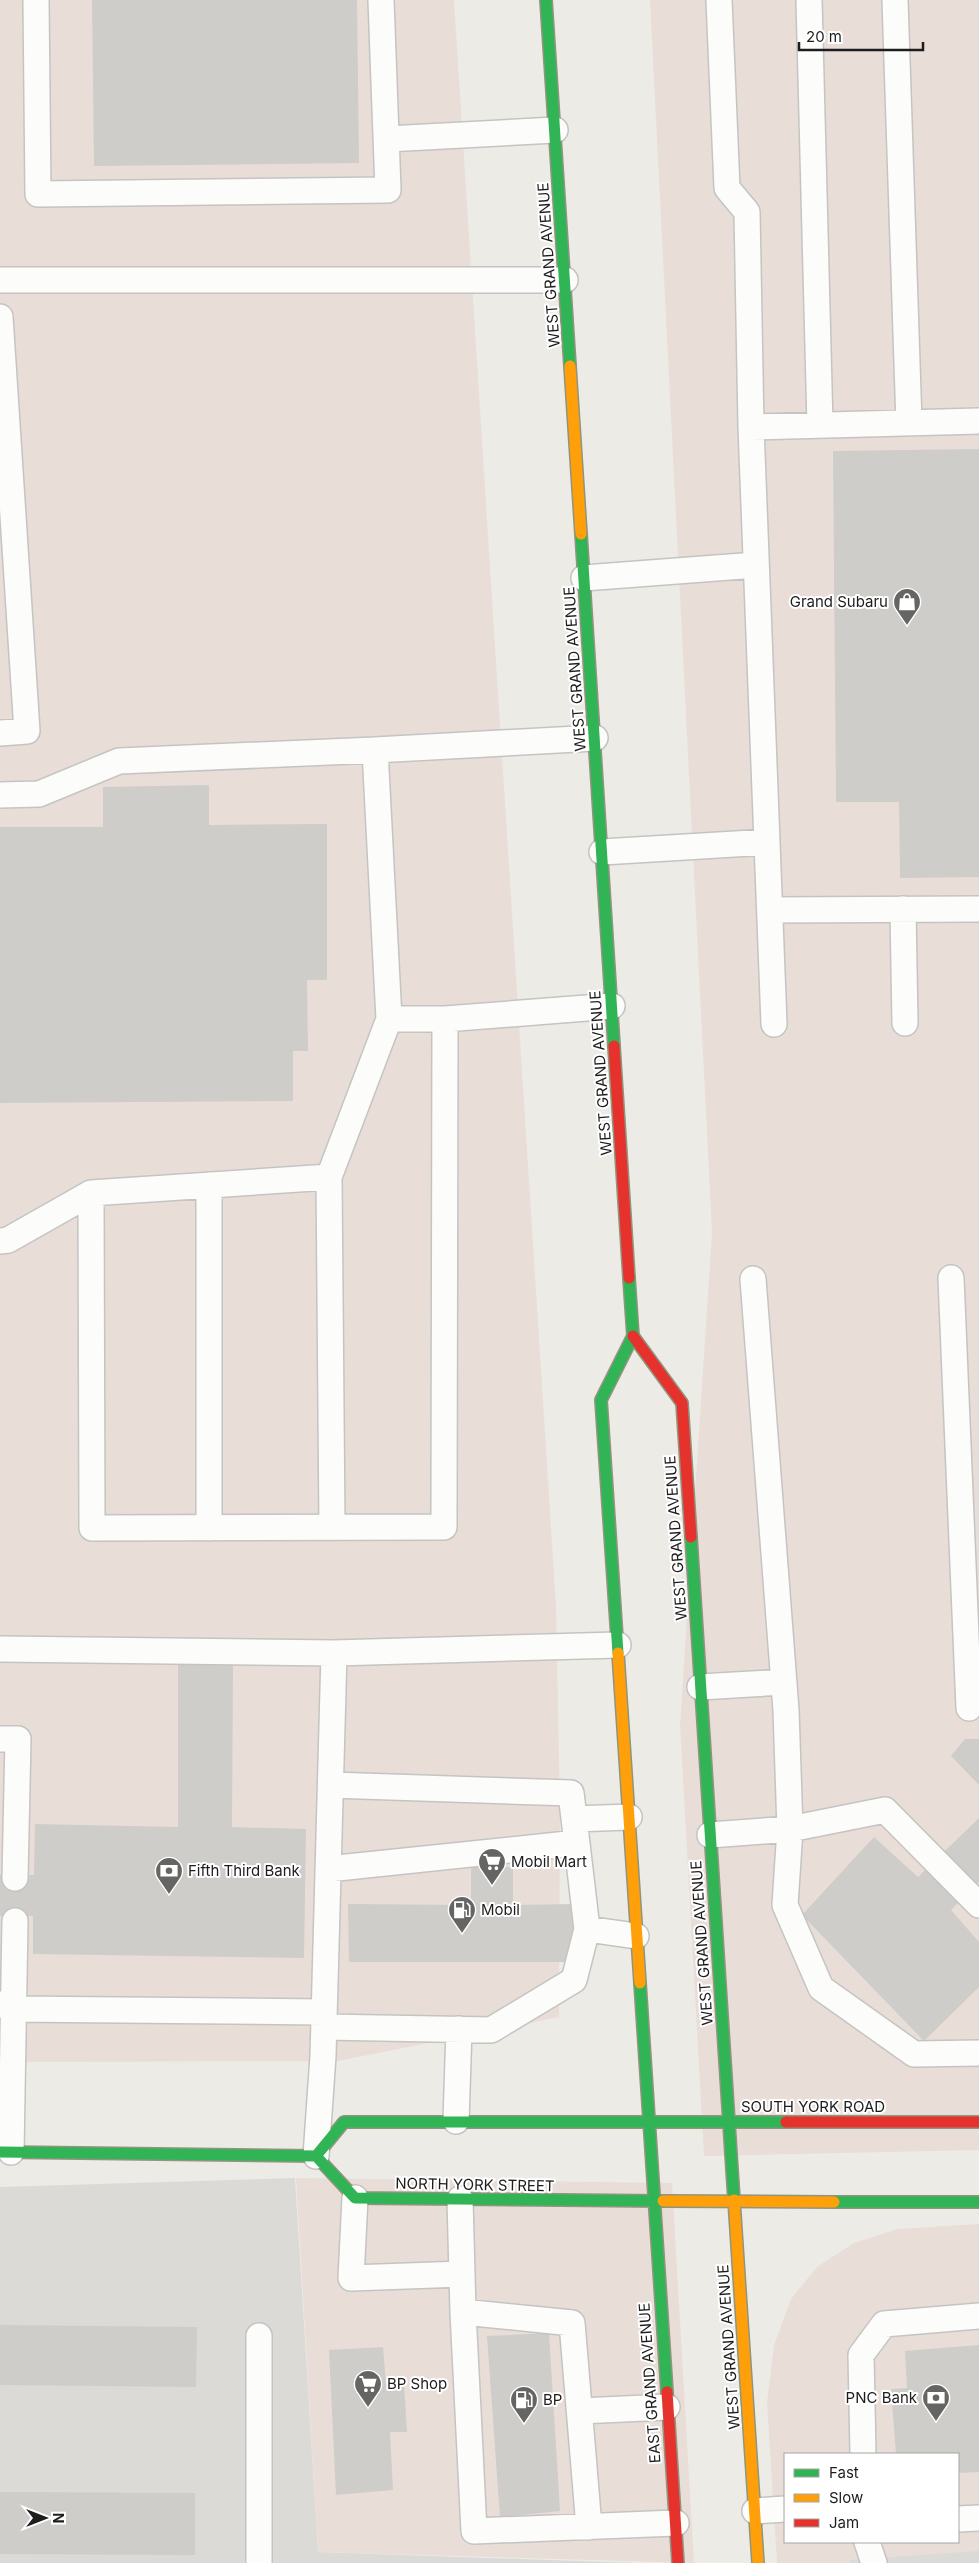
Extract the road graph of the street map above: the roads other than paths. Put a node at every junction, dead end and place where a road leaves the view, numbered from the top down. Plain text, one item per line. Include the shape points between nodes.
1 (36, 0) edge
2 (381, 0) edge
3 (546, 0) edge
4 (719, 0) edge
5 (809, 0) edge
6 (895, 0) edge
7 (555, 130) junction
8 (386, 139) junction
9 (0, 280) edge
10 (564, 280) junction
11 (0, 318) edge
12 (979, 421) edge
13 (909, 423) junction
14 (820, 426) junction
15 (751, 427) junction
16 (756, 564) junction
17 (584, 578) junction
18 (0, 733) edge
19 (595, 738) junction
20 (375, 750) junction
21 (0, 795) edge
22 (767, 842) junction
23 (602, 852) junction
24 (903, 909) junction
25 (979, 909) edge
26 (770, 910) junction
27 (612, 1006) junction
28 (389, 1019) junction
29 (445, 1019) junction
30 (905, 1023) dead end
31 (774, 1024) dead end
32 (329, 1177) junction
33 (209, 1185) junction
34 (91, 1193) junction
35 (0, 1241) edge
36 (952, 1278) dead end
37 (753, 1279) dead end
38 (633, 1336) junction
39 (332, 1527) junction
40 (209, 1528) junction
41 (618, 1645) junction
42 (0, 1649) edge
43 (334, 1653) junction
44 (784, 1682) junction
45 (700, 1687) junction
46 (969, 1708) dead end
47 (0, 1739) edge
48 (331, 1785) junction
49 (629, 1817) junction
50 (574, 1819) junction
51 (790, 1829) junction
52 (710, 1835) junction
53 (577, 1844) junction
54 (328, 1869) junction
55 (16, 1878) dead end
56 (979, 1905) edge
57 (15, 1921) dead end
58 (587, 1930) junction
59 (636, 1936) junction
60 (7, 2007) edge
61 (324, 2020) junction
62 (459, 2029) junction
63 (979, 2053) edge
64 (456, 2120) junction
65 (647, 2122) junction
66 (729, 2122) junction
67 (979, 2122) edge
68 (5, 2152) edge
69 (316, 2156) junction
70 (355, 2198) junction
71 (460, 2199) junction
72 (653, 2200) junction
73 (734, 2200) junction
74 (979, 2202) edge
75 (462, 2274) junction
76 (463, 2312) junction
77 (979, 2316) edge
78 (259, 2336) dead end
79 (667, 2408) junction
80 (580, 2410) junction
81 (863, 2453) edge
82 (784, 2508) edge
83 (755, 2511) junction
84 (979, 2518) edge
85 (959, 2519) edge
86 (676, 2523) junction
87 (589, 2527) junction
88 (867, 2543) edge
89 (259, 2563) edge
90 (678, 2563) edge
91 (758, 2563) edge
92 (874, 2563) edge

1 - 8 lane via 38,194 388,190
2 - 8 lane
3 - 7 main road, WEST GRAND AVENUE
4 - 15 lane via 727,188 747,212
5 - 14 lane
6 - 13 lane
7 - 8 lane
7 - 10 main road, WEST GRAND AVENUE
9 - 10 lane
10 - 17 main road, WEST GRAND AVENUE
11 - 18 lane via 27,731
12 - 13 lane
13 - 14 lane
14 - 15 lane
15 - 16 lane
16 - 17 lane
16 - 22 lane
17 - 19 main road, WEST GRAND AVENUE
19 - 20 lane
19 - 23 main road, WEST GRAND AVENUE
20 - 21 lane via 119,761 39,794
20 - 28 lane
22 - 23 lane
22 - 26 lane
23 - 27 main road, WEST GRAND AVENUE
24 - 25 lane
24 - 26 lane
24 - 30 lane
26 - 31 lane
27 - 29 lane
27 - 38 main road, WEST GRAND AVENUE
28 - 29 lane
28 - 32 lane
29 - 39 lane via 444,1527
32 - 33 lane
32 - 39 lane
33 - 34 lane
33 - 40 lane
34 - 35 lane via 8,1240
34 - 40 lane via 92,1528
36 - 46 lane
37 - 44 lane
38 - 41 main road via 601,1400
38 - 45 main road, WEST GRAND AVENUE via 682,1402
39 - 40 lane
41 - 43 lane
41 - 49 main road
42 - 43 lane
43 - 48 lane
44 - 45 lane
44 - 51 lane
45 - 52 main road, WEST GRAND AVENUE
47 - 55 lane via 18,1739
48 - 50 lane via 571,1794
48 - 54 lane
49 - 50 lane
49 - 59 main road
50 - 53 lane
51 - 52 lane
51 - 56 lane via 885,1810
51 - 63 lane via 785,1905 821,1988 914,2054
52 - 66 main road, WEST GRAND AVENUE
53 - 54 lane
53 - 58 lane
54 - 61 lane
57 - 60 lane
58 - 59 lane
58 - 62 lane via 574,1980 491,2030
59 - 65 main road
60 - 61 lane
60 - 68 lane
61 - 62 lane
61 - 69 lane
62 - 64 lane
64 - 65 main road
64 - 69 main road via 344,2122
65 - 66 main road, SOUTH YORK ROAD
65 - 72 main road
66 - 67 main road, SOUTH YORK ROAD
66 - 73 main road, WEST GRAND AVENUE
68 - 69 main road
69 - 70 main road
70 - 71 main road, NORTH YORK STREET
70 - 75 lane via 351,2278
71 - 72 main road, NORTH YORK STREET
71 - 75 lane
72 - 73 main road
72 - 79 main road, EAST GRAND AVENUE
73 - 74 main road
73 - 83 main road, WEST GRAND AVENUE
75 - 76 lane
76 - 80 lane via 572,2323
76 - 87 lane via 474,2531
77 - 81 lane via 884,2324 861,2355
78 - 89 lane
79 - 80 lane
79 - 86 main road, EAST GRAND AVENUE
80 - 87 lane
82 - 83 lane
83 - 91 main road, WEST GRAND AVENUE
84 - 85 lane
86 - 87 lane
86 - 90 main road, EAST GRAND AVENUE
88 - 92 lane

